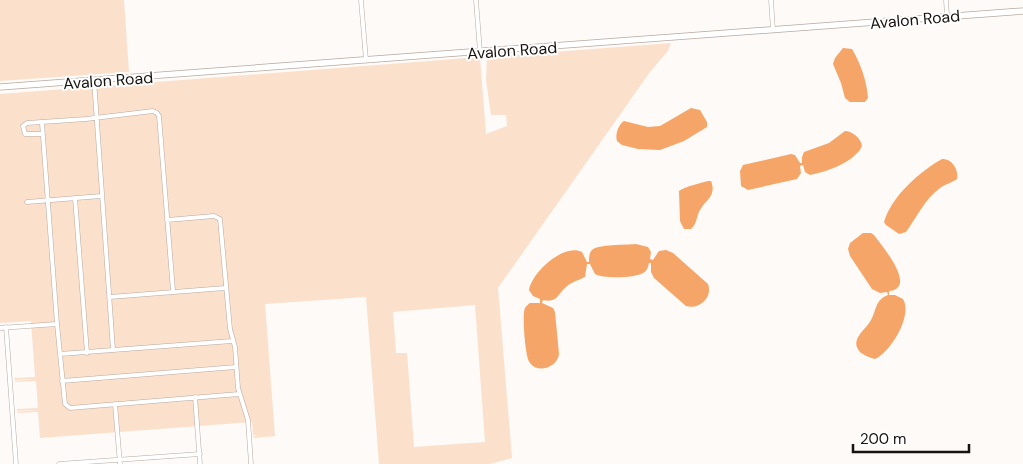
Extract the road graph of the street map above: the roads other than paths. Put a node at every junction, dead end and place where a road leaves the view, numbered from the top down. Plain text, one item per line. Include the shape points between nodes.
1 (361, 0) edge
2 (476, 0) edge
3 (771, 0) edge
4 (946, 0) edge
5 (1023, 11) edge
6 (946, 16) junction
7 (773, 31) junction
8 (480, 52) junction
9 (366, 61) junction
10 (94, 80) junction
11 (0, 87) edge
12 (96, 117) junction
13 (42, 123) junction
14 (42, 134) junction
15 (101, 196) junction
16 (75, 198) junction
17 (48, 201) junction
18 (27, 202) dead end
19 (166, 220) junction
20 (226, 288) junction
21 (173, 291) junction
22 (110, 297) junction
23 (57, 324) junction
24 (6, 327) junction
25 (0, 328) edge
26 (232, 341) junction
27 (113, 350) junction
28 (87, 353) junction
29 (60, 354) junction
30 (236, 367) junction
31 (62, 381) junction
32 (240, 394) junction
33 (195, 397) junction
34 (115, 404) junction
35 (200, 454) junction
36 (120, 462) edge
37 (16, 464) edge
38 (59, 464) edge
39 (200, 464) edge
40 (251, 464) edge

1 - 9 street
2 - 8 street
3 - 7 street
4 - 6 street
5 - 6 main road, Avalon Road
6 - 7 main road, Avalon Road
7 - 8 main road, Avalon Road
8 - 9 main road, Avalon Road
9 - 10 main road, Avalon Road
10 - 11 main road, Avalon Road
10 - 12 street
12 - 13 street
12 - 15 street
12 - 19 street via 157,112
13 - 14 street
13 - 14 street via 23,126 25,134
14 - 17 street
15 - 16 street
15 - 22 street
16 - 17 street
16 - 28 street
17 - 18 street
17 - 23 street
19 - 20 street via 214,216 220,219
19 - 21 street
20 - 21 street
20 - 26 street
21 - 22 street
22 - 27 street
23 - 24 street
23 - 29 street
24 - 25 street
24 - 37 street
26 - 27 street
26 - 30 street
27 - 28 street
28 - 29 street
29 - 31 street
30 - 31 street
30 - 32 street
31 - 34 street via 65,404 70,408
32 - 33 street
32 - 40 street via 248,420
33 - 34 street
33 - 35 street
34 - 36 street
35 - 36 street
35 - 39 street
36 - 38 street

